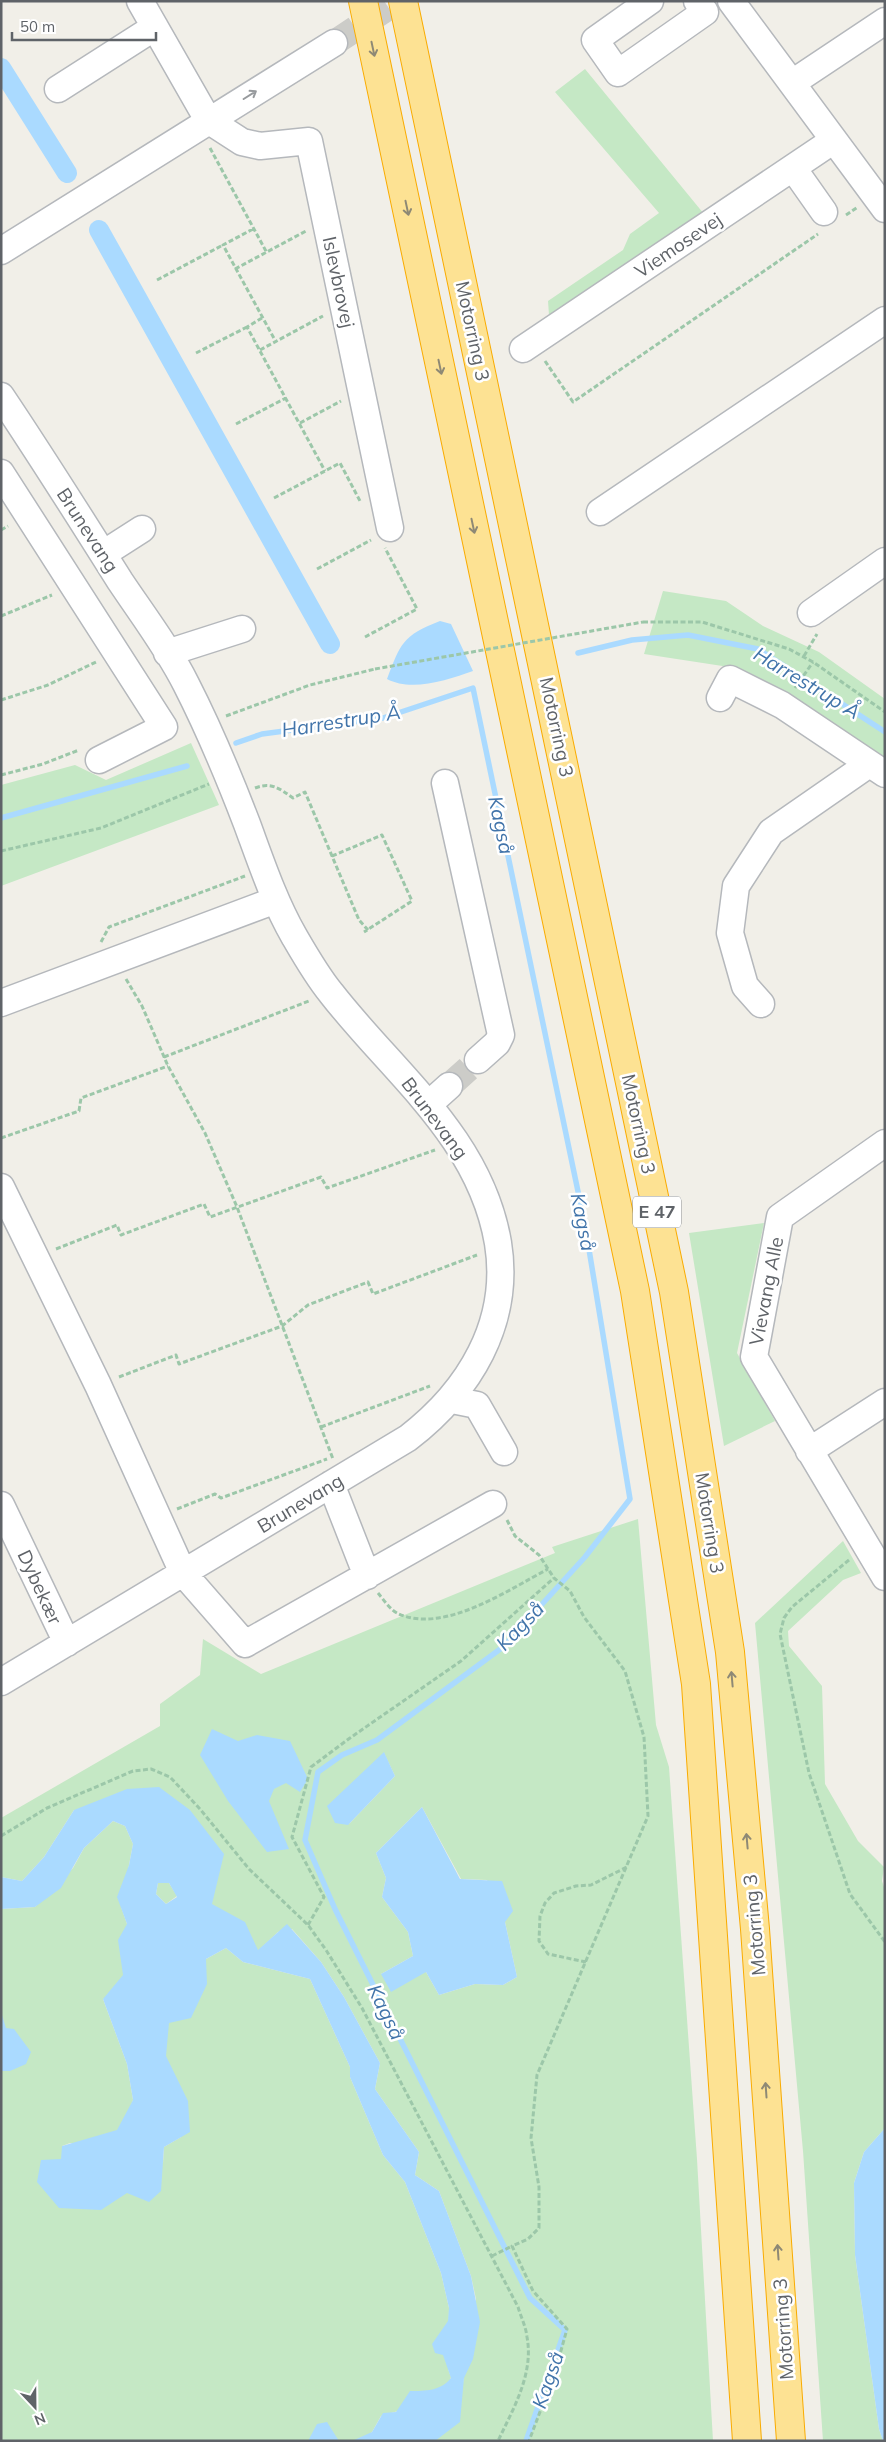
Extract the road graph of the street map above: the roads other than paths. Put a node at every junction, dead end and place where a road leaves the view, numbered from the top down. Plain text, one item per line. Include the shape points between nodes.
1 (140, 1) edge
2 (363, 1) edge
3 (403, 1) edge
4 (650, 1) edge
5 (697, 1) edge
6 (731, 1) edge
7 (885, 20) edge
8 (155, 27) junction
9 (334, 43) tunnel mouth
10 (792, 83) junction
11 (58, 89) dead end
12 (208, 120) junction
13 (834, 140) junction
14 (793, 168) junction
15 (880, 203) edge
16 (830, 220) road end
17 (1, 251) edge
18 (885, 320) edge
19 (528, 346) road end
20 (2, 398) edge
21 (1, 473) edge
22 (600, 512) dead end
23 (142, 529) dead end
24 (384, 536) road end
25 (103, 554) junction
26 (885, 561) edge
27 (811, 613) dead end
28 (242, 629) dead end
29 (170, 657) junction
30 (137, 684) junction
31 (720, 698) dead end
32 (99, 760) dead end
33 (877, 769) edge
34 (446, 783) dead end
35 (276, 900) junction
36 (1, 1002) edge
37 (761, 1004) dead end
38 (478, 1060) tunnel mouth
39 (449, 1086) tunnel mouth
40 (429, 1104) junction
41 (885, 1144) edge
42 (1, 1187) edge
43 (445, 1391) junction
44 (885, 1402) edge
45 (809, 1451) junction
46 (504, 1452) dead end
47 (336, 1472) junction
48 (492, 1504) road end
49 (1, 1505) edge
50 (183, 1573) junction
51 (367, 1576) junction
52 (885, 1577) edge
53 (67, 1642) junction
54 (1, 1682) edge
55 (747, 2441) edge
56 (791, 2441) edge

1 - 8 street
2 -> 55 highway, Motorring 3 / E 47 via 635,1291 696,1684
56 -> 3 highway, Motorring 3 / E 47 via 755,1929 730,1652 674,1292
4 - 5 street via 595,40 618,73 705,12
6 - 10 street
7 - 10 street
8 - 11 street
8 - 12 street
12 -> 9 street
10 - 13 street
12 - 17 street
12 - 24 street, Islevbrovej via 242,142 260,146 310,142 344,305
13 - 14 street, Viemosevej
13 - 15 street
14 - 16 street
14 - 19 street, Viemosevej
18 - 22 street
20 - 25 street, Brunevang
21 - 30 street
23 - 25 street
25 - 29 street, Brunevang
26 - 27 street
28 - 29 street
29 - 30 street
29 - 35 street, Brunevang via 186,682 232,786
30 - 32 street via 164,727
31 - 33 street via 730,679 782,705
33 - 37 street via 771,832 736,886 730,933 745,986
34 - 38 street via 501,1035
35 - 36 street
35 - 40 street, Brunevang via 330,992
39 - 40 street
40 - 43 street, Brunevang via 457,1142 479,1181 499,1247 496,1314 474,1368
41 - 45 street, Vievang Alle via 780,1217 754,1357
42 - 50 street via 98,1385
43 - 46 street via 477,1405
43 - 47 street, Brunevang via 430,1421 408,1438
44 - 45 street
45 - 52 street, Vievang Alle
47 - 50 street, Brunevang
47 - 51 street
48 - 51 street
49 - 53 street, Dybekær
50 - 51 street via 245,1644
50 - 53 street, Brunevang
53 - 54 street, Brunevang

